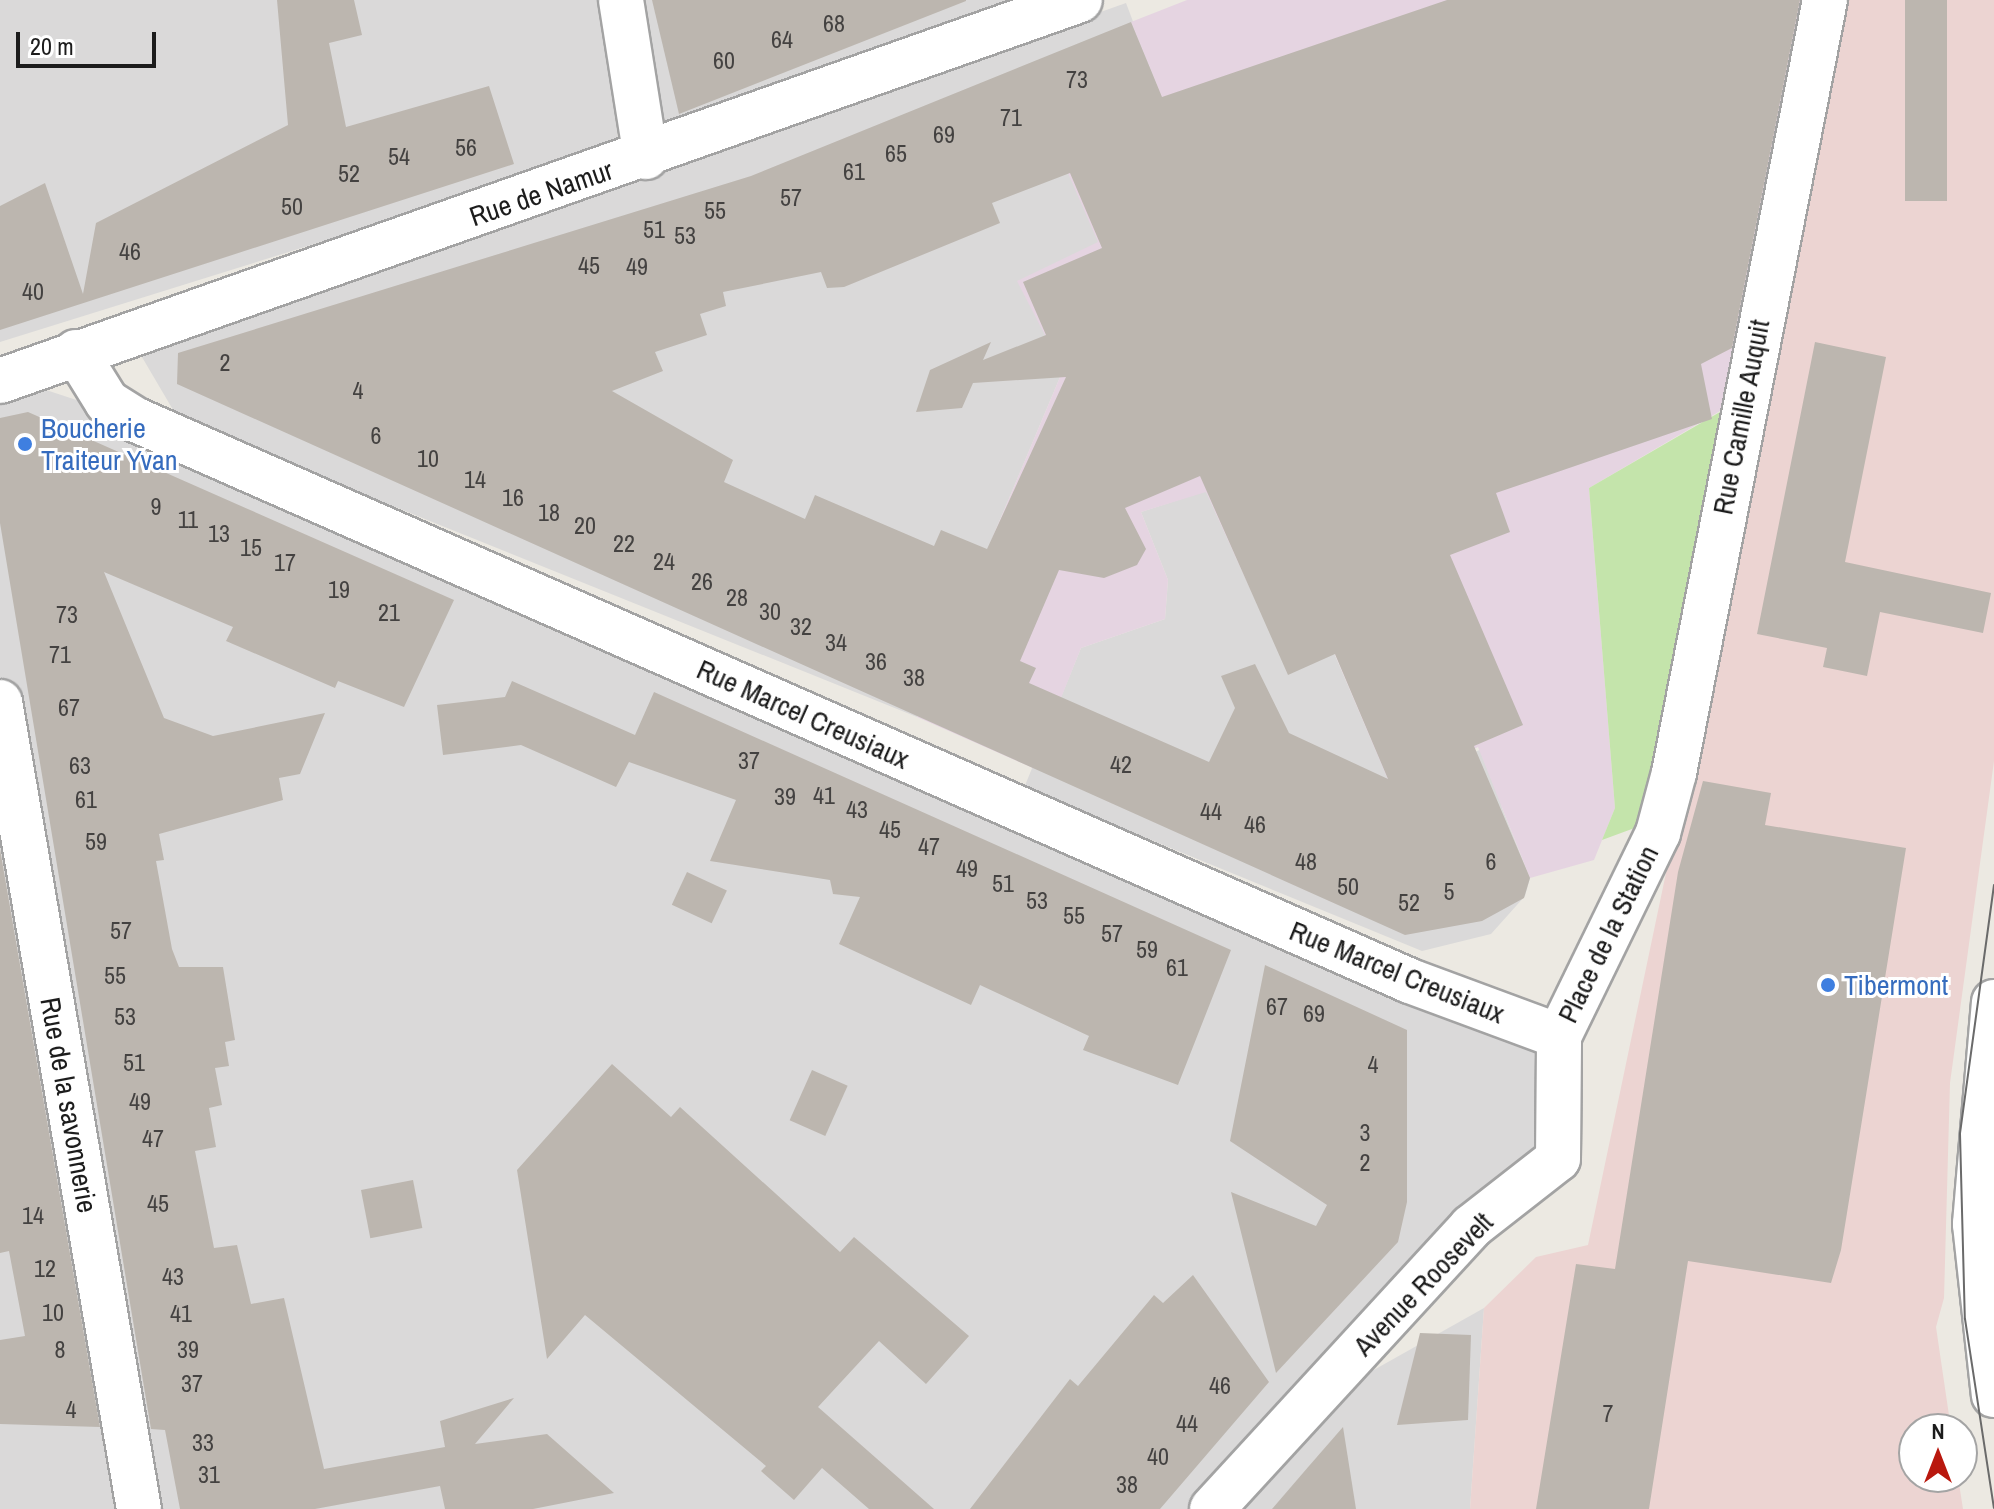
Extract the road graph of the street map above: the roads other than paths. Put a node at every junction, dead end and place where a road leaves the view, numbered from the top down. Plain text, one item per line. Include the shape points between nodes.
1 (621, 0) edge
2 (1080, 0) edge
3 (1825, 0) edge
4 (646, 157) junction
5 (76, 352) junction
6 (0, 381) edge
7 (0, 702) edge
8 (1658, 833) joint
9 (1994, 1002) edge
10 (1559, 1036) junction
11 (1994, 1395) edge
12 (139, 1509) edge
13 (1212, 1509) edge

1 - 4 street
2 - 4 street, Rue de Namur
3 - 8 street, Rue Camille Auquit
4 - 5 street, Rue de Namur
5 - 6 street, Rue de Namur
5 - 10 street, Rue Marcel Creusiaux via 107,402 134,419 1410,981
7 - 12 street, Rue de la savonnerie
8 - 10 street, Place de la Station
9 - 11 street via 1975,1224
10 - 13 street, Avenue Roosevelt via 1558,1159 1471,1227

